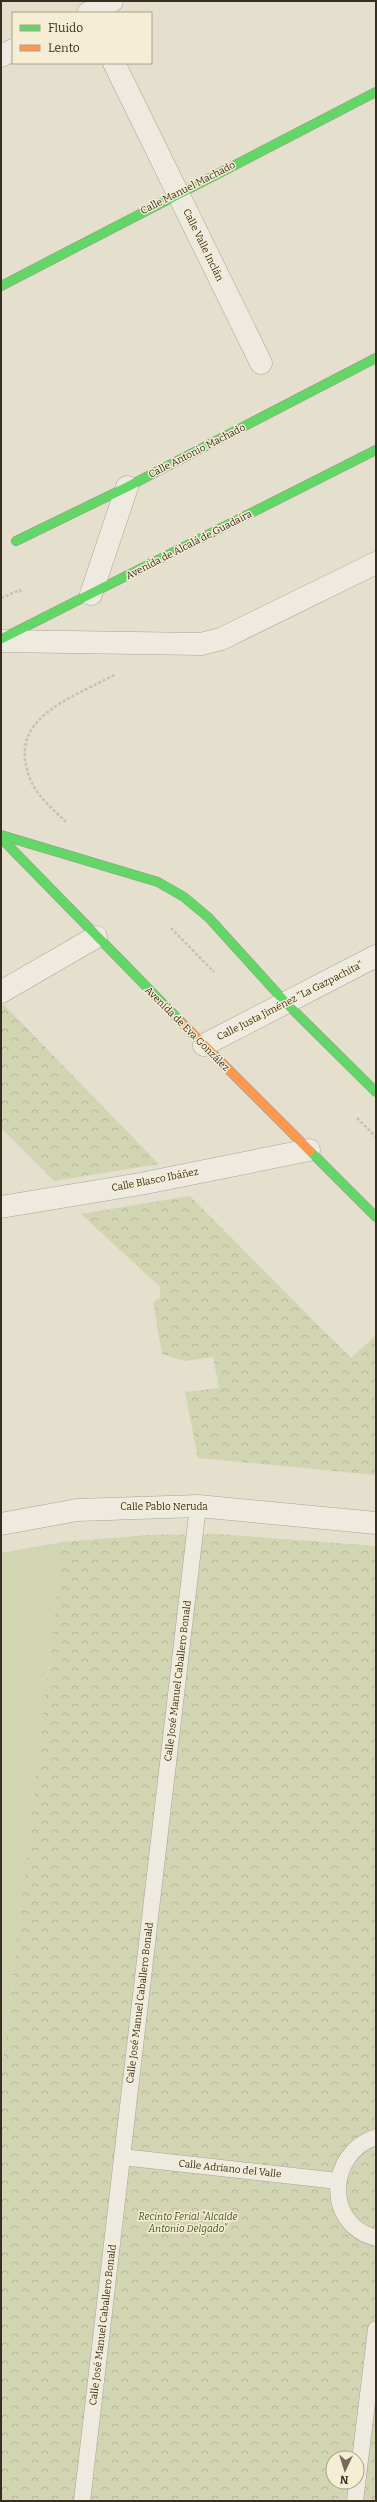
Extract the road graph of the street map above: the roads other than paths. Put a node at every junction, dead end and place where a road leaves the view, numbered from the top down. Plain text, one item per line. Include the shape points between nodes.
1 (84, 1) edge
2 (112, 1) edge
3 (89, 12) edge
4 (91, 12) edge
5 (12, 50) edge
6 (1, 56) edge
7 (114, 64) edge
8 (376, 92) edge
9 (178, 193) junction
10 (1, 286) edge
11 (376, 358) edge
12 (261, 363) dead end
13 (376, 450) edge
14 (127, 487) junction
15 (16, 541) dead end
16 (376, 564) edge
17 (92, 594) junction
18 (1, 640) edge
19 (1, 835) edge
20 (1, 838) edge
21 (96, 937) junction
22 (376, 956) edge
23 (1, 992) edge
24 (286, 1002) junction
25 (204, 1045) junction
26 (376, 1092) edge
27 (309, 1150) junction
28 (1, 1207) edge
29 (376, 1217) edge
30 (198, 1506) junction
31 (376, 1523) edge
32 (1, 1524) edge
33 (376, 2137) edge
34 (122, 2157) junction
35 (338, 2181) junction
36 (376, 2238) edge
37 (376, 2329) edge
38 (82, 2501) edge
39 (355, 2501) edge

1 - 3 street
2 - 4 street
5 - 6 street
7 - 9 street, Calle Valle Inclán
8 - 9 street, Calle Manuel Machado
9 - 10 street, Calle Manuel Machado
9 - 12 street, Calle Valle Inclán
11 - 14 street, Calle Antonio Machado
13 - 17 street, Avenida de Alcalá de Guadaíra
14 - 15 street, Calle Antonio Machado
14 - 17 street
16 - 18 street, Avenida de Alcalá de Guadaíra via 221,639 201,644
17 - 18 street, Avenida de Alcalá de Guadaíra
19 - 24 street via 158,882 184,897 209,918
20 - 21 street, Avenida de Eva González
21 - 23 street
21 - 25 street, Avenida de Eva González
22 - 24 street, Calle Justa Jiménez "La Gazpachita"
24 - 25 street, Calle Justa Jiménez "La Gazpachita"
24 - 26 street
25 - 27 street, Avenida de Eva González
27 - 28 street, Calle Blasco Ibáñez via 140,1184
27 - 29 street, Avenida de Eva González
30 - 31 street, Calle Pablo Neruda
30 - 32 street, Calle Pablo Neruda via 77,1510
30 - 34 lane, Calle José Manuel Caballero Bonald
33 - 35 lane via 366,2140 352,2151 342,2165
34 - 35 lane, Calle Adriano del Valle
34 - 38 lane, Calle José Manuel Caballero Bonald
35 - 36 lane via 338,2198 344,2214 355,2228
37 - 39 lane

